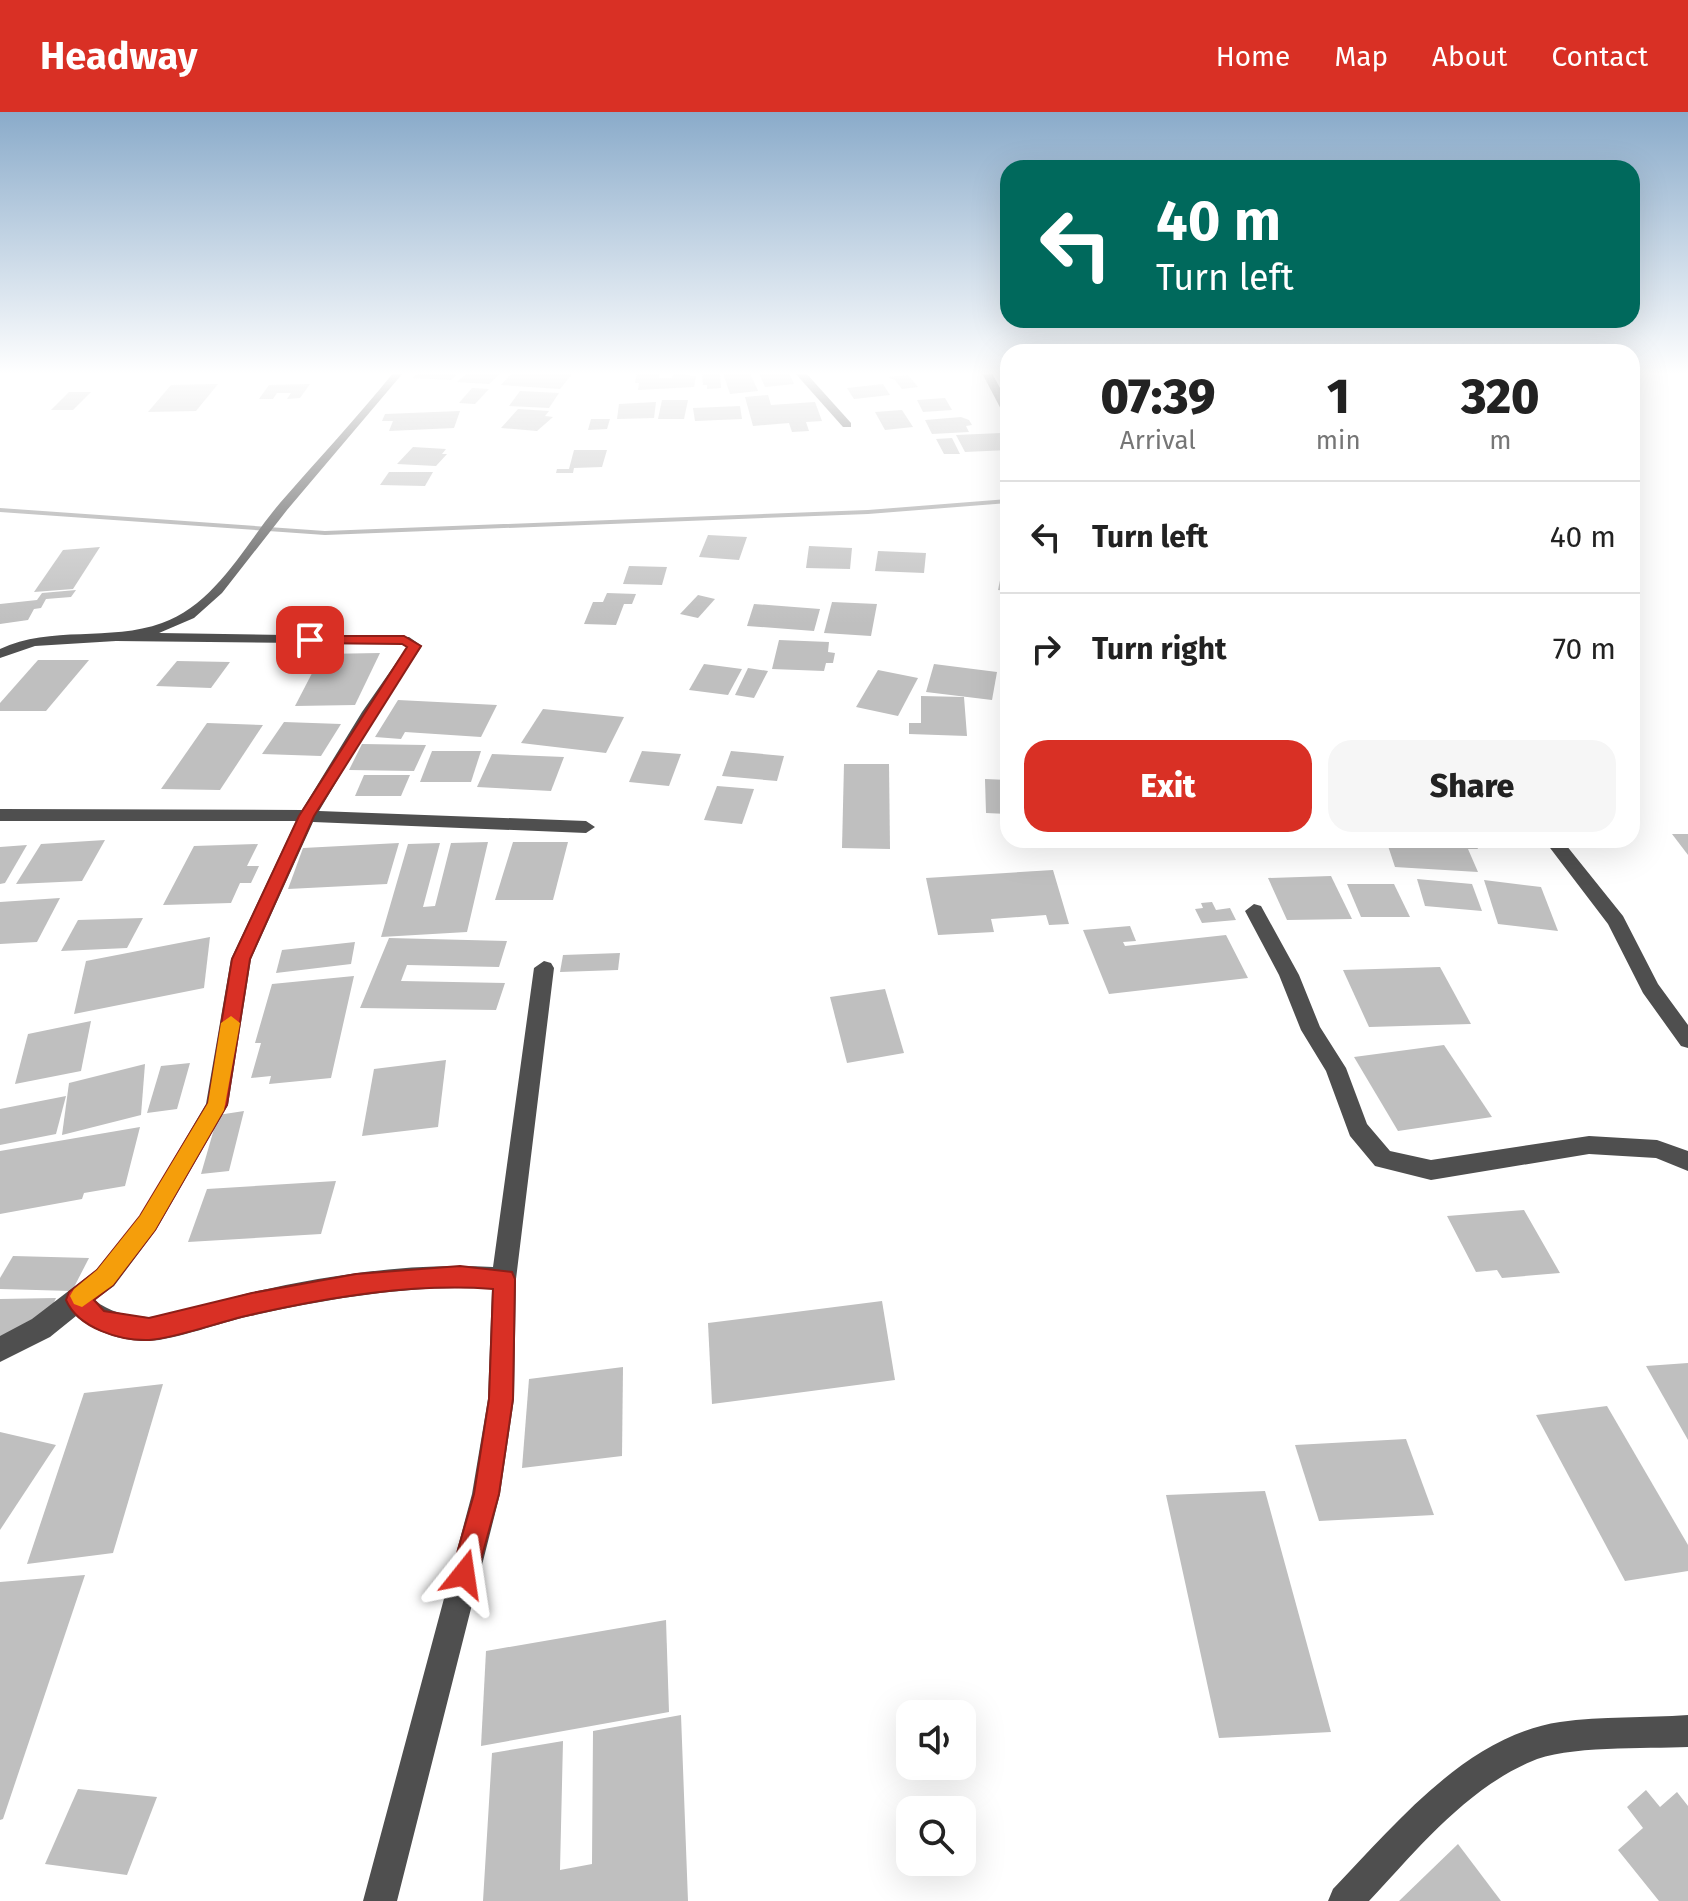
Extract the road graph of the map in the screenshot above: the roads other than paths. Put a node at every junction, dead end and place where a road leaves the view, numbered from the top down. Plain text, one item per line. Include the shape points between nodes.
1 (328, 456) edge
2 (118, 637) junction
3 (0, 654) edge
4 (0, 815) edge
5 (307, 816) junction
6 (586, 827) dead end
7 (1559, 848) edge
8 (1254, 911) dead end
9 (544, 968) dead end
10 (1688, 1040) edge
11 (1688, 1161) edge
12 (504, 1279) junction
13 (77, 1300) junction
14 (0, 1350) edge
15 (1688, 1731) edge
16 (380, 1901) edge
17 (1345, 1901) edge

1 - 2 street via 207,602 154,631
2 - 3 street via 34,642
2 - 5 street via 412,642 415,646
4 - 5 street
5 - 6 street
5 - 13 street via 241,959 217,1105 148,1223 105,1278
7 - 10 street via 1616,921 1650,988
8 - 11 street via 1311,1030 1336,1068 1358,1129 1383,1159 1431,1170 1589,1145 1657,1149
9 - 12 street
12 - 13 street via 460,1276 356,1285 149,1329 99,1320
12 - 16 street via 501,1399 486,1494
13 - 14 street
15 - 17 street via 1560,1738 1524,1747 1448,1794

